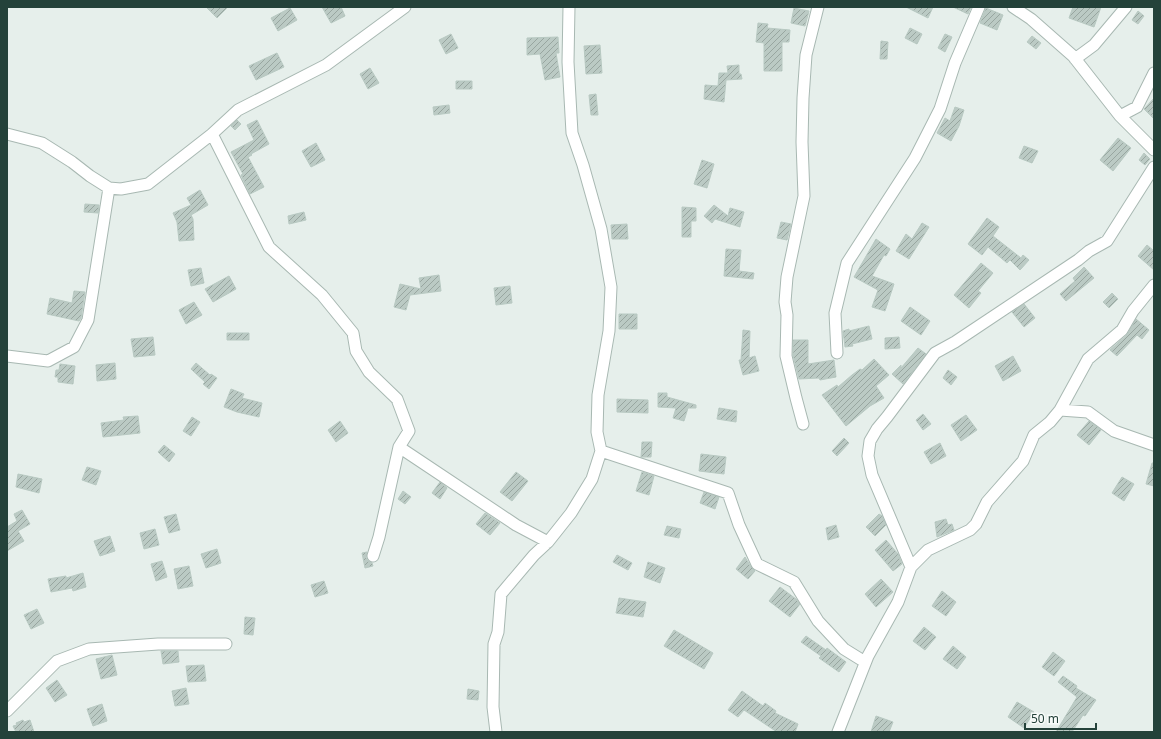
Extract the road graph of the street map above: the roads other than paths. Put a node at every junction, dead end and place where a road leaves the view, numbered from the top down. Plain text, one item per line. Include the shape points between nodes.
1 (405, 7) edge
2 (569, 7) edge
3 (818, 7) edge
4 (979, 7) edge
5 (1013, 7) edge
6 (1126, 7) edge
7 (1075, 59) junction
8 (1154, 73) edge
9 (1120, 116) junction
10 (7, 134) edge
11 (212, 134) junction
12 (1154, 150) edge
13 (1154, 167) edge
14 (109, 188) junction
15 (1154, 285) edge
16 (837, 353) dead end
17 (7, 356) edge
18 (1060, 410) junction
19 (803, 424) dead end
20 (1154, 445) edge
21 (399, 447) junction
22 (601, 451) junction
23 (548, 542) junction
24 (373, 556) dead end
25 (911, 567) junction
26 (226, 644) dead end
27 (865, 662) junction
28 (7, 711) edge
29 (496, 732) edge
30 (838, 732) edge

1 - 11 street via 326,65 238,110
2 - 22 street via 568,62 572,133 584,165 601,229 611,287 609,331 598,395 597,432
3 - 19 street via 806,55 802,142 804,196 787,277 785,302 786,356
4 - 16 street via 955,63 940,109 914,158 847,263 835,313
5 - 7 street via 1031,19
6 - 7 street via 1094,45
7 - 9 street
8 - 9 street via 1137,107
9 - 12 street
10 - 14 street via 42,143
11 - 14 street via 148,184 122,189
11 - 21 street via 269,247 322,295 353,333 356,351 369,372 397,399 409,431
13 - 25 street via 1107,241 935,353 877,428 870,441 868,456 872,475
14 - 17 street via 88,320 74,347 48,361
15 - 18 street via 1133,310 1122,330 1088,359
18 - 20 street via 1088,412 1114,431
18 - 25 street via 1034,435 1023,461 987,502 976,524 970,530 928,550
21 - 23 street via 516,525
21 - 24 street
22 - 23 street via 592,479 571,513
22 - 27 street via 728,493 757,564 794,582 818,621 844,649
23 - 29 street via 501,594 498,632 494,644 493,707
25 - 27 street via 898,602
26 - 28 street via 158,644 89,649 57,661
27 - 30 street

